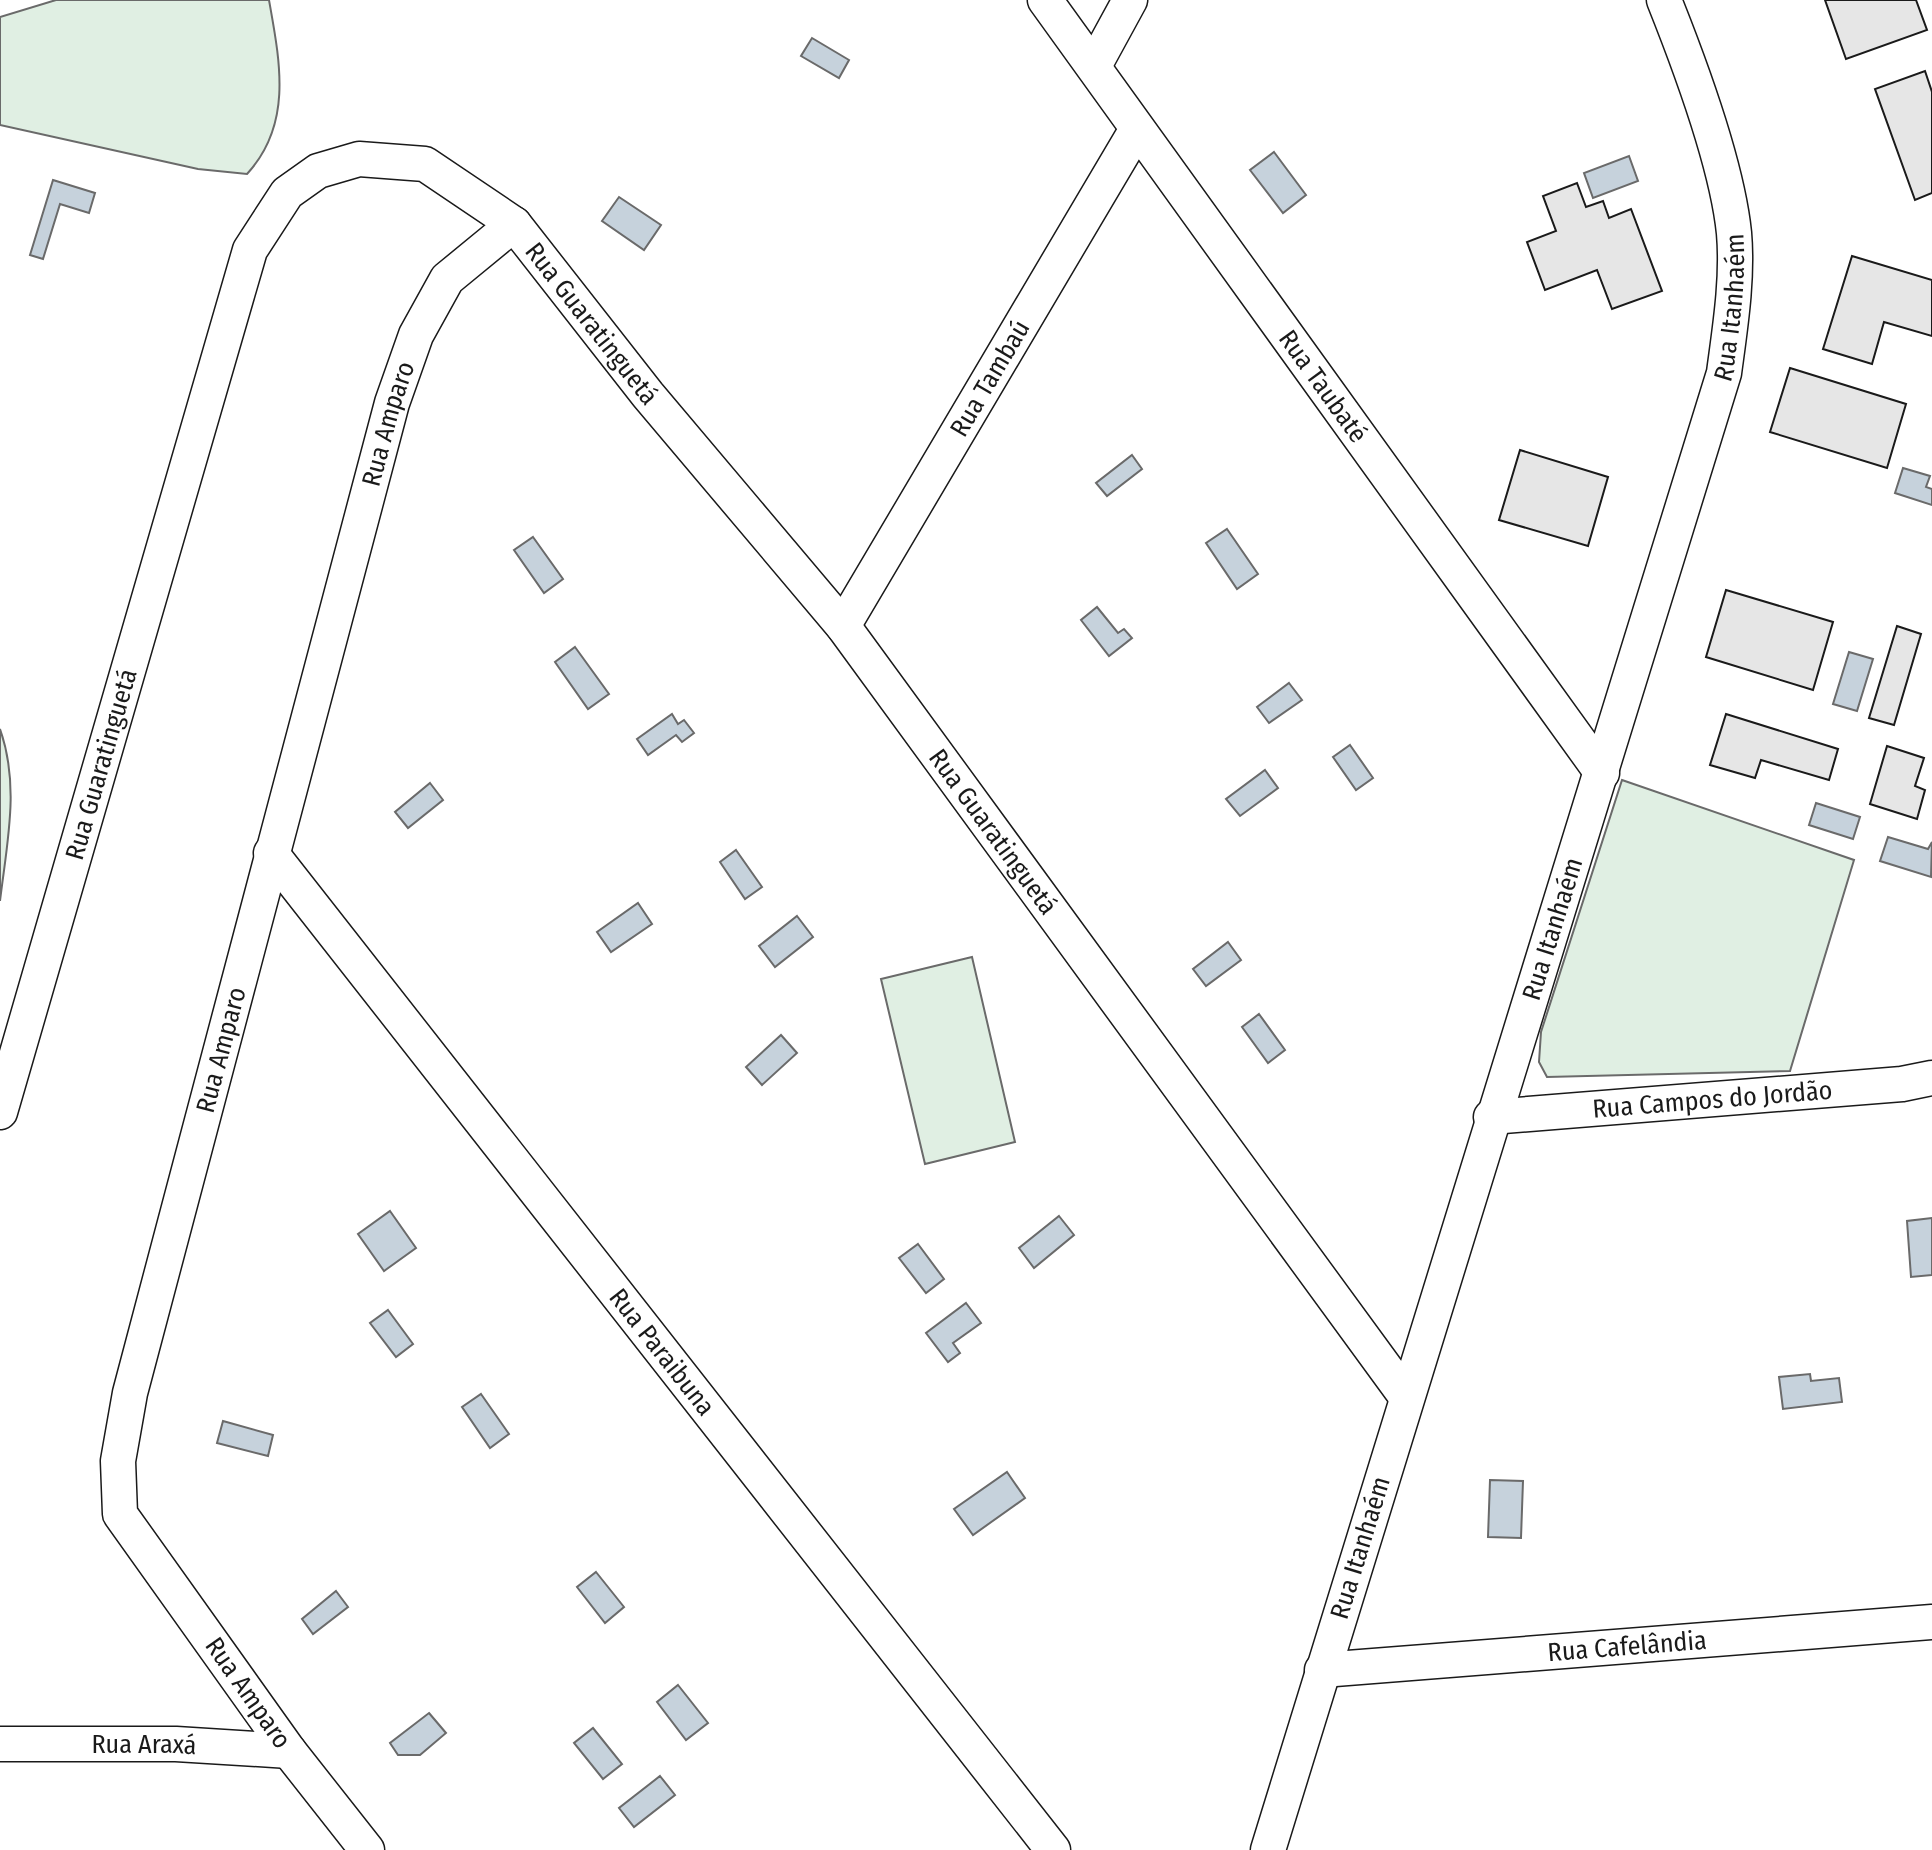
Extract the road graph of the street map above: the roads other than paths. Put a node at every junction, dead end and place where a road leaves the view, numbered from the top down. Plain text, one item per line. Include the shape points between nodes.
1 (1045, 0) edge
2 (1130, 0) edge
3 (1664, 0) edge
4 (1094, 66) junction
5 (1137, 129) junction
6 (514, 224) junction
7 (843, 626) junction
8 (1602, 773) junction
9 (271, 853) junction
10 (1932, 1078) edge
11 (0, 1112) edge
12 (1491, 1117) junction
13 (1405, 1395) junction
14 (1932, 1622) edge
15 (1322, 1670) junction
16 (0, 1744) edge
17 (289, 1751) junction
18 (367, 1850) edge
19 (1053, 1850) edge
20 (1268, 1850) edge

1 - 4 street, Rua Taubaté
2 - 4 street
3 - 8 street, Rua Itanhaém via 1715,149 1734,233 1732,312 1724,373
4 - 5 street, Rua Taubaté
5 - 7 street, Rua Tambaú
5 - 8 street, Rua Taubaté
6 - 7 street, Rua Guaratinguetá via 648,395
6 - 9 street, Rua Amparo via 447,279 416,335 392,403
6 - 11 street, Rua Guaratinguetá via 425,164 359,159 318,171 287,193 250,250
7 - 13 street, Rua Guaratinguetá
8 - 12 street, Rua Itanhaém
9 - 17 street, Rua Amparo via 130,1393 118,1461 120,1514
9 - 19 street, Rua Paraibuna
10 - 12 street, Rua Campos do Jordão
12 - 13 street, Rua Itanhaém
13 - 15 street, Rua Itanhaém
14 - 15 street, Rua Cafelândia
15 - 20 street, Rua Itanhaém
16 - 17 street, Rua Araxá via 176,1744
17 - 18 street, Rua Amparo

